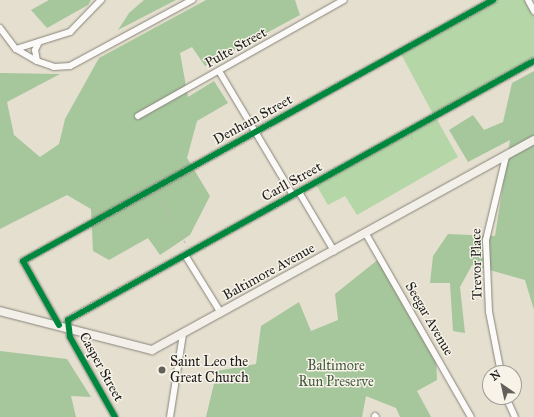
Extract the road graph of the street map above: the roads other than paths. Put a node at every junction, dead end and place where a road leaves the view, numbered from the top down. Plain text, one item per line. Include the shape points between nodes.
1 (101, 0) edge
2 (192, 0) edge
3 (344, 0) edge
4 (493, 0) edge
5 (528, 0) edge
6 (534, 11) edge
7 (0, 28) edge
8 (39, 42) junction
9 (16, 49) junction
10 (534, 60) edge
11 (37, 61) junction
12 (219, 71) junction
13 (138, 116) dead end
14 (256, 133) junction
15 (534, 140) edge
16 (506, 156) junction
17 (299, 192) junction
18 (293, 195) junction
19 (366, 234) junction
20 (334, 251) junction
21 (188, 254) junction
22 (24, 261) joint
23 (0, 311) edge
24 (221, 313) junction
25 (59, 325) junction
26 (68, 327) junction
27 (183, 334) junction
28 (499, 365) edge
29 (510, 405) edge
30 (115, 417) edge
31 (170, 417) edge
32 (471, 417) edge
33 (515, 417) edge

1 - 8 street via 76,27
2 - 11 street via 143,24 78,64 54,67
3 - 12 street, Pulte Street
4 - 14 street, Denham Street
5 - 6 street
7 - 9 street
8 - 9 street
8 - 11 street via 35,50
9 - 11 street
10 - 17 street, Carll Street
12 - 13 street, Pulte Street
12 - 14 street
14 - 18 street
14 - 22 street, Denham Street
15 - 16 street, Baltimore Avenue
16 - 19 street, Baltimore Avenue
16 - 28 street, Trevor Place via 486,240 489,312
17 - 18 street, Carll Street
17 - 20 street
18 - 21 street, Carll Street
19 - 20 street, Baltimore Avenue
19 - 32 street, Seegar Avenue
20 - 24 street, Baltimore Avenue
21 - 24 street
21 - 26 street, Carll Street via 68,320
22 - 25 street, Casper Street
23 - 25 street, Baltimore Avenue
24 - 27 street, Baltimore Avenue
25 - 26 street, Baltimore Avenue
26 - 27 street, Baltimore Avenue via 148,350
26 - 30 street, Casper Street via 70,337
27 - 31 street
29 - 33 street

